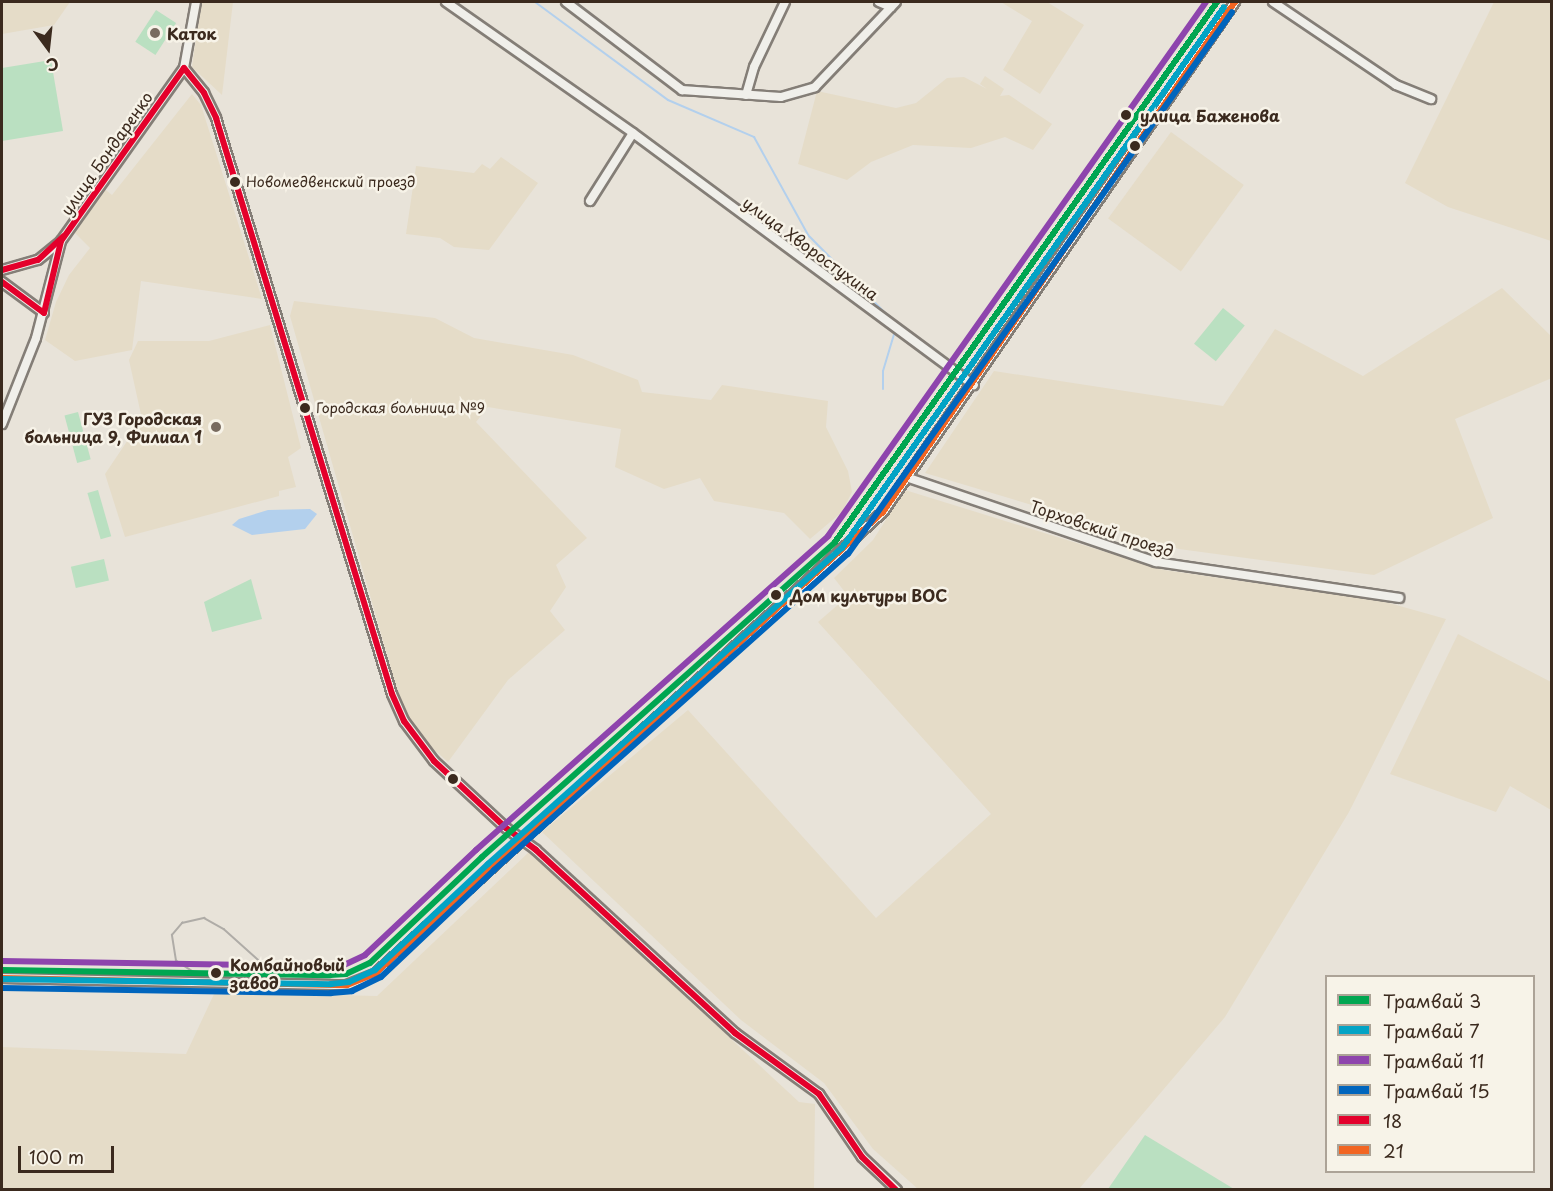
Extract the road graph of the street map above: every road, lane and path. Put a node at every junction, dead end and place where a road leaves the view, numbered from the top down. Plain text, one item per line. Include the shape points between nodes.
1 (196, 2) edge
2 (447, 2) edge
3 (566, 2) edge
4 (784, 2) edge
5 (879, 2) edge
6 (1236, 2) edge
7 (1273, 2) edge
8 (893, 4) edge
9 (184, 68) junction
10 (746, 95) junction
11 (1431, 99) dead end
12 (633, 133) junction
13 (590, 201) dead end
14 (61, 241) junction
15 (2, 270) edge
16 (2, 282) edge
17 (44, 313) junction
18 (974, 385) junction
19 (2, 424) edge
20 (909, 478) junction
21 (1399, 598) dead end
22 (523, 840) junction
23 (2, 978) edge
24 (897, 1190) edge

1 - 9 street, улица Бондаренко
2 - 12 street, улица Хворостухина
3 - 10 street via 682,90
4 - 10 street via 754,67
5 - 8 street
6 - 18 street
7 - 11 street via 1396,85
8 - 10 street via 815,87 781,97
9 - 14 street, улица Бондаренко
9 - 22 street via 204,93 216,118 398,708 434,761
12 - 13 street
12 - 18 street, улица Хворостухина
14 - 15 street via 38,260
14 - 17 street, улица Бондаренко
16 - 17 street
17 - 19 street, улица Бондаренко
18 - 20 street
20 - 21 street, Торховский проезд via 1156,562
20 - 22 street via 859,537
22 - 23 street via 376,973 355,984
22 - 24 street via 735,1033 819,1094 862,1157

